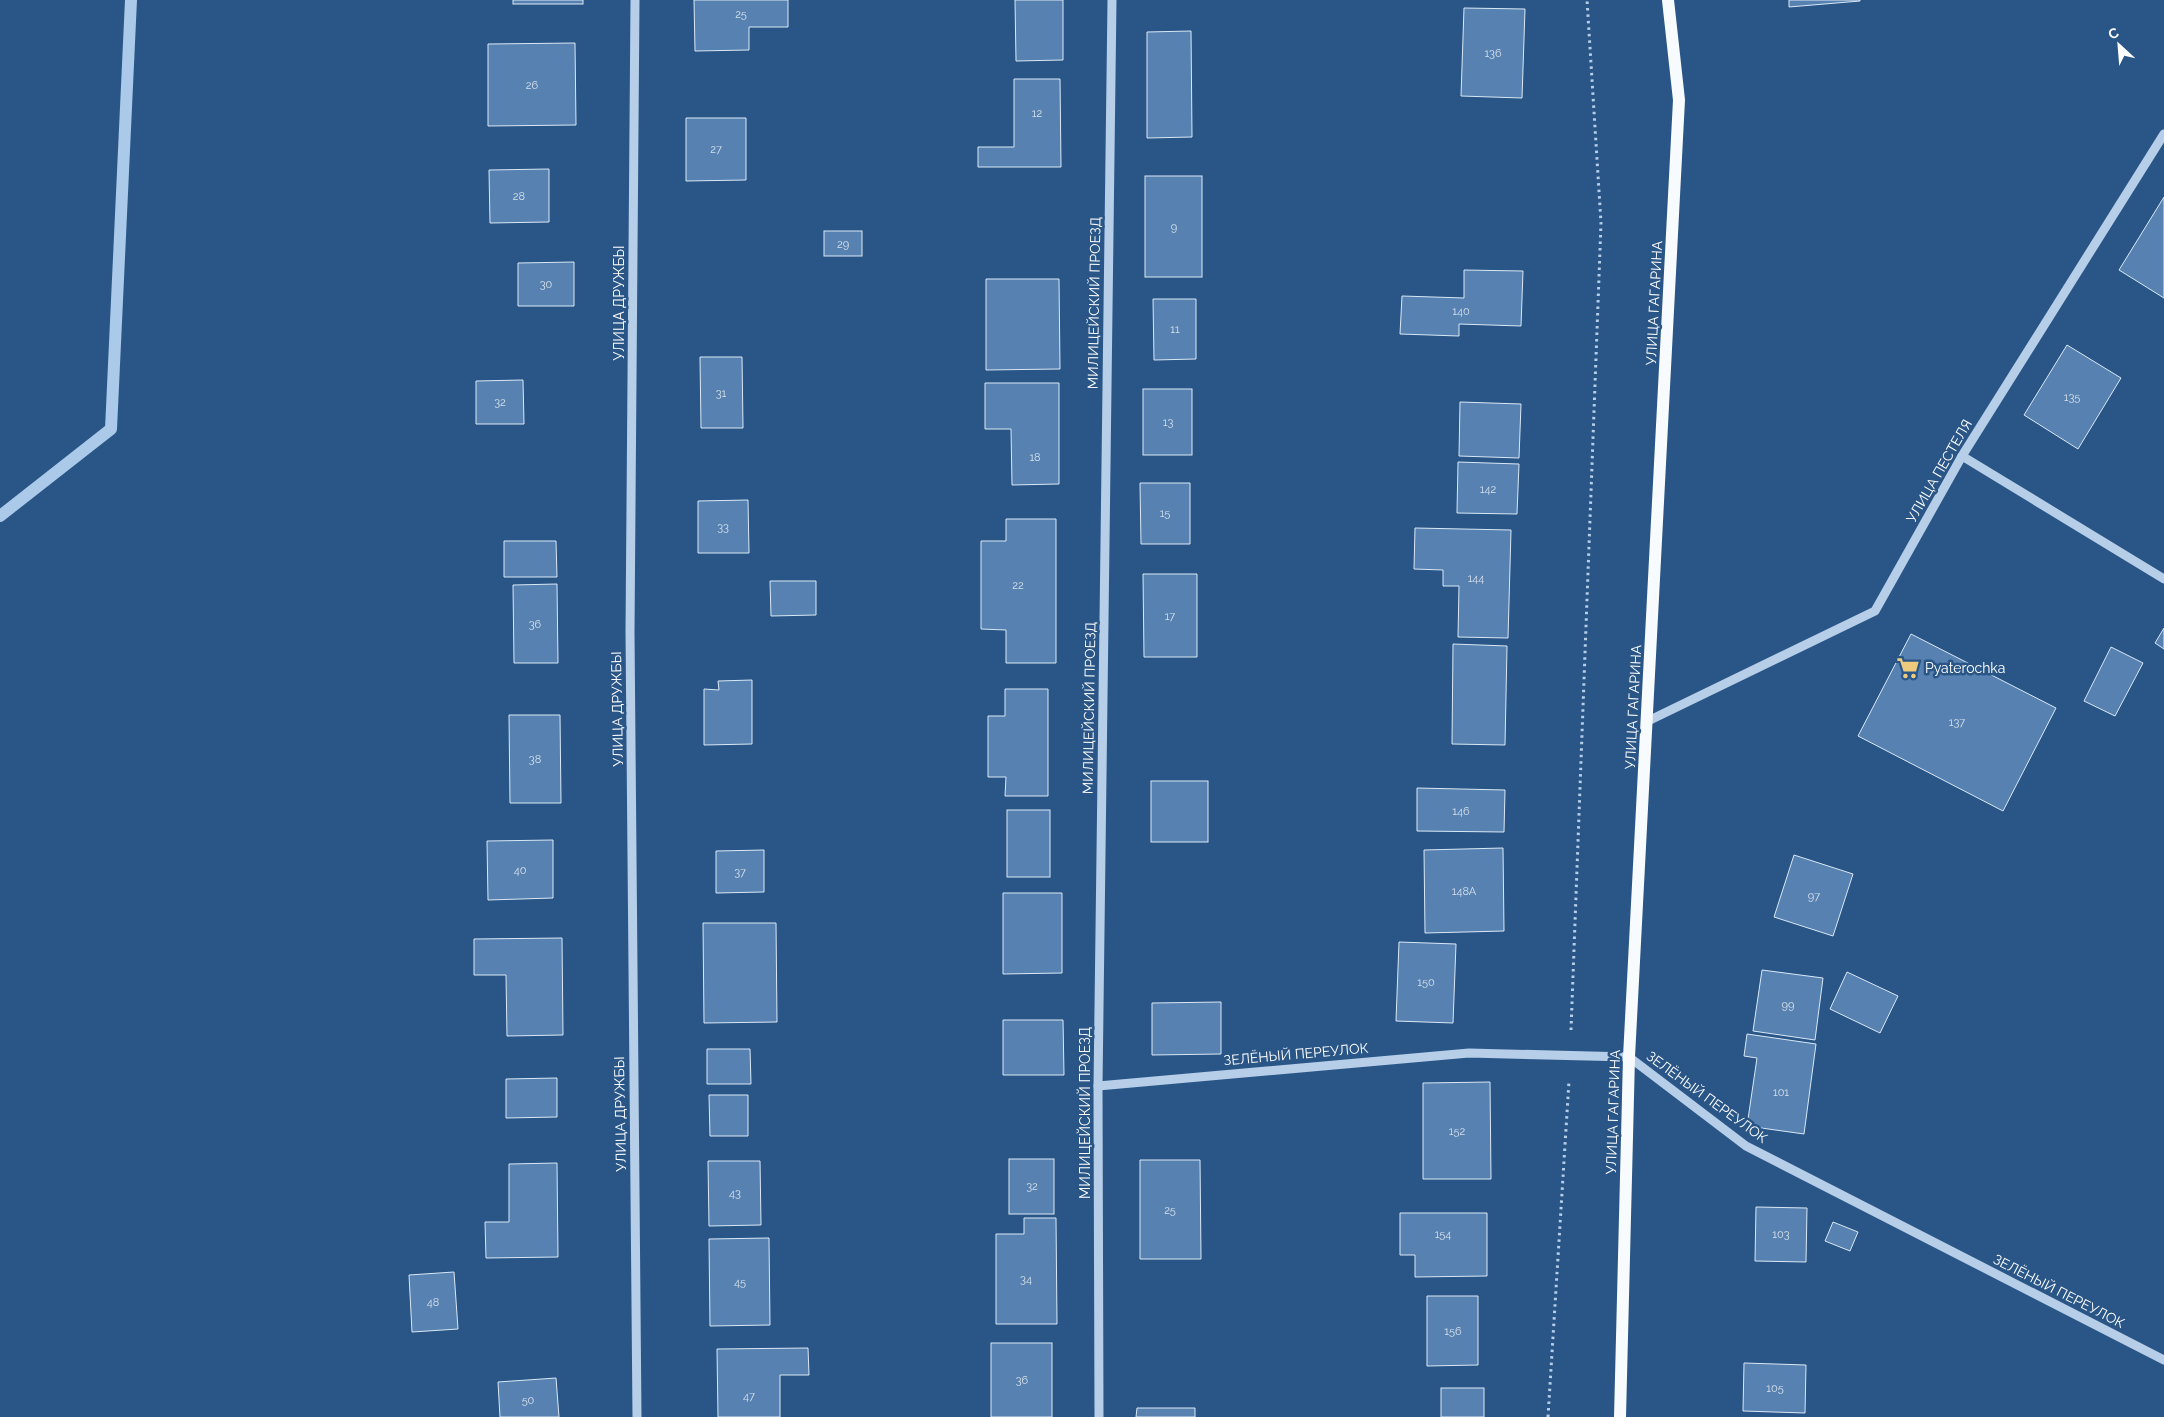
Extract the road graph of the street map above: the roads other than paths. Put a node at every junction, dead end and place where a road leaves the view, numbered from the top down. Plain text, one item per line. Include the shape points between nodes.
1 (635, 0) edge
2 (1112, 0) edge
3 (1668, 0) edge
4 (2164, 134) edge
5 (1962, 456) junction
6 (2164, 579) edge
7 (1648, 721) junction
8 (1629, 1057) junction
9 (1098, 1086) junction
10 (2164, 1360) edge
11 (637, 1417) edge
12 (1099, 1417) edge
13 (1620, 1417) edge

1 - 11 street, УЛИЦА ДРУЖБЫ via 630,632
2 - 9 street, МИЛИЦЕЙСКИЙ ПРОЕЗД
3 - 7 main road, УЛИЦА ГАГАРИНА via 1679,100
4 - 5 street, УЛИЦА ПЕСТЕЛЯ
5 - 6 street
5 - 7 street, УЛИЦА ПЕСТЕЛЯ via 1876,611
7 - 8 main road, УЛИЦА ГАГАРИНА
8 - 9 street, ЗЕЛЁНЫЙ ПЕРЕУЛОК via 1469,1053
8 - 10 street, ЗЕЛЁНЫЙ ПЕРЕУЛОК via 1746,1146
8 - 13 main road, УЛИЦА ГАГАРИНА
9 - 12 street, МИЛИЦЕЙСКИЙ ПРОЕЗД

